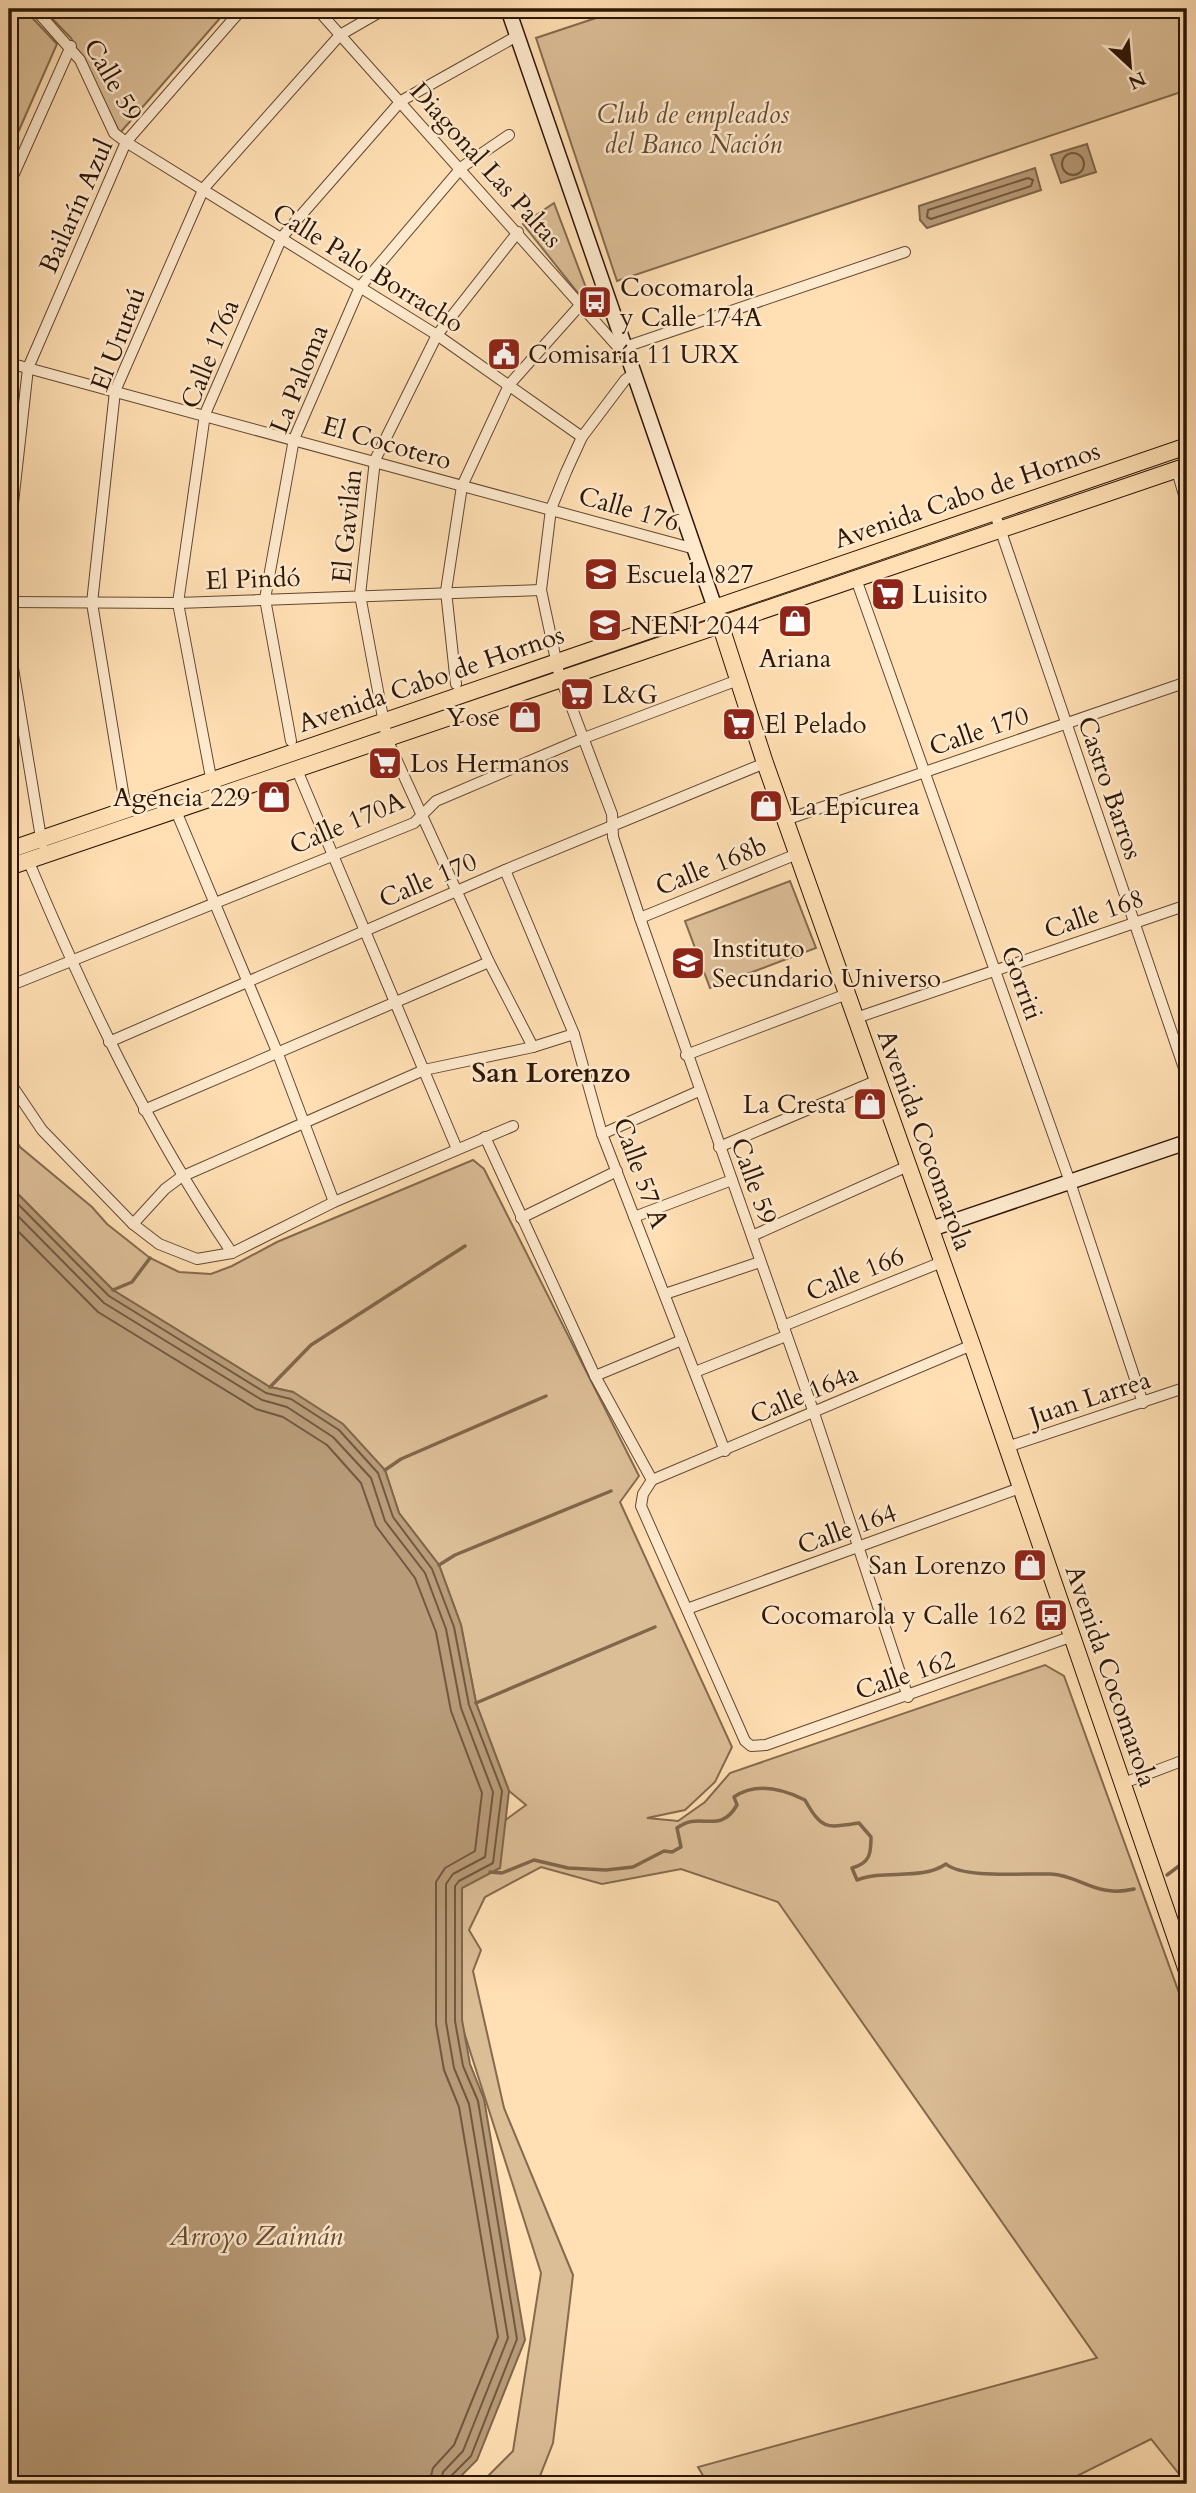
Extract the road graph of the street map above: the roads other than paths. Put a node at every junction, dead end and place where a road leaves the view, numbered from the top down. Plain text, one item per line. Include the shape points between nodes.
1 (35, 9) edge
2 (242, 9) edge
3 (317, 9) edge
4 (385, 9) edge
5 (508, 9) edge
6 (340, 35) junction
7 (517, 36) junction
8 (71, 46) junction
9 (401, 101) junction
10 (509, 135) dead end
11 (126, 142) junction
12 (461, 167) junction
13 (9, 185) edge
14 (204, 188) junction
15 (518, 232) junction
16 (282, 237) junction
17 (905, 252) dead end
18 (360, 287) junction
19 (582, 303) junction
20 (437, 335) junction
21 (625, 347) junction
22 (9, 363) edge
23 (28, 368) junction
24 (634, 373) junction
25 (509, 385) junction
26 (115, 391) junction
27 (205, 414) junction
28 (582, 437) junction
29 (295, 439) junction
30 (1187, 446) edge
31 (374, 460) junction
32 (1182, 469) edge
33 (461, 486) junction
34 (1187, 505) edge
35 (551, 509) junction
36 (994, 511) junction
37 (1001, 530) junction
38 (9, 539) edge
39 (695, 549) junction
40 (856, 579) junction
41 (541, 590) junction
42 (446, 591) junction
43 (360, 596) junction
44 (265, 600) junction
45 (9, 602) edge
46 (92, 603) junction
47 (178, 603) junction
48 (715, 608) junction
49 (720, 625) junction
50 (9, 644) edge
51 (556, 662) junction
52 (561, 679) junction
53 (738, 680) junction
54 (1187, 682) edge
55 (456, 684) dead end
56 (383, 721) junction
57 (1066, 724) junction
58 (584, 738) junction
59 (387, 739) junction
60 (291, 741) dead end
61 (765, 763) junction
62 (297, 770) junction
63 (924, 772) junction
64 (213, 781) junction
65 (211, 799) junction
66 (126, 810) junction
67 (176, 811) junction
68 (422, 814) junction
69 (785, 820) junction
70 (612, 826) junction
71 (41, 838) junction
72 (9, 850) edge
73 (797, 853) junction
74 (331, 855) junction
75 (36, 858) junction
76 (9, 867) edge
77 (505, 870) junction
78 (457, 891) junction
79 (213, 902) junction
80 (1187, 905) edge
81 (640, 918) junction
82 (1134, 923) junction
83 (365, 930) junction
84 (71, 961) junction
85 (489, 962) junction
86 (995, 970) junction
87 (247, 980) junction
88 (9, 986) edge
89 (847, 994) junction
90 (395, 1002) junction
91 (856, 1018) junction
92 (574, 1034) junction
93 (109, 1042) junction
94 (533, 1046) junction
95 (278, 1054) junction
96 (686, 1055) junction
97 (424, 1070) junction
98 (1187, 1077) edge
99 (878, 1080) junction
100 (9, 1081) edge
101 (699, 1091) junction
102 (144, 1110) junction
103 (304, 1120) junction
104 (513, 1126) dead end
105 (602, 1134) junction
106 (485, 1137) junction
107 (1187, 1142) edge
108 (719, 1147) junction
109 (457, 1149) junction
110 (908, 1166) junction
111 (617, 1171) junction
112 (181, 1177) junction
113 (732, 1180) junction
114 (1070, 1182) junction
115 (334, 1202) junction
116 (635, 1217) junction
117 (521, 1218) junction
118 (133, 1224) junction
119 (931, 1229) junction
120 (752, 1236) junction
121 (232, 1253) junction
122 (760, 1262) junction
123 (942, 1262) junction
124 (664, 1294) junction
125 (785, 1331) junction
126 (682, 1340) junction
127 (972, 1345) junction
128 (695, 1372) junction
129 (595, 1376) junction
130 (1187, 1388) edge
131 (1143, 1403) junction
132 (814, 1413) junction
133 (1007, 1447) junction
134 (725, 1451) junction
135 (652, 1480) junction
136 (1020, 1488) junction
137 (858, 1548) junction
138 (687, 1609) junction
139 (1070, 1637) junction
140 (908, 1697) junction
141 (1187, 1759) edge
142 (1121, 1784) junction
143 (1187, 1970) edge

1 - 8 street, Calle 59
2 - 11 street, Bailarín Azul
3 - 6 street, Diagonal Las Paltas
4 - 6 street, El Urutaú
5 - 7 main road, Avenida Cocomarola
6 - 9 street, Diagonal Las Paltas
6 - 14 street, El Urutaú
7 - 9 street, Calle 176a
7 - 21 main road, Avenida Cocomarola
8 - 11 street, Calle 59 via 114,132
8 - 13 street
9 - 12 street, Diagonal Las Paltas
9 - 16 street, Calle 176a
10 - 12 street, La Paloma
11 - 14 street, Calle Palo Borracho
11 - 23 street, Bailarín Azul
12 - 15 street, Diagonal Las Paltas
12 - 18 street, La Paloma
14 - 16 street, Calle Palo Borracho
14 - 26 street, El Urutaú
15 - 19 street, Diagonal Las Paltas
15 - 20 street, El Gavilán
16 - 18 street, Calle Palo Borracho
16 - 27 street, Calle 176a
17 - 21 street
18 - 20 street, Calle Palo Borracho
18 - 29 street, La Paloma
19 - 21 street, Diagonal Las Paltas via 618,346
19 - 25 street
20 - 25 street, Calle Palo Borracho
20 - 31 street, El Gavilán
21 - 24 main road, Avenida Cocomarola
22 - 23 street, El Cocotero
23 - 26 street, El Cocotero
23 - 38 street, Bailarín Azul
24 - 28 street, Calle 59
24 - 39 main road, Avenida Cocomarola
25 - 28 street, Calle Palo Borracho
25 - 33 street
26 - 27 street, El Cocotero
26 - 46 street, El Urutaú
27 - 29 street, El Cocotero
27 - 47 street, Calle 176a
28 - 35 street, Calle 59
29 - 31 street, El Cocotero
29 - 44 street, La Paloma
30 - 36 main road, Avenida Cabo de Hornos
31 - 33 street, El Cocotero
31 - 43 street, El Gavilán
32 - 34 street
32 - 37 main road, Avenida Cabo de Hornos
33 - 35 street, El Cocotero
33 - 42 street
35 - 39 street, Calle 176
35 - 41 street, Calle 59
36 - 37 street, Castro Barros
36 - 48 main road, Avenida Cabo de Hornos
37 - 40 main road, Avenida Cabo de Hornos
37 - 57 street, Castro Barros
39 - 48 main road, Avenida Cocomarola
40 - 49 main road, Avenida Cabo de Hornos
40 - 63 street, Gorriti
41 - 42 street, El Pindó
41 - 51 street, Calle 59
42 - 43 street, El Pindó
42 - 55 street
43 - 44 street, El Pindó
43 - 56 street, El Gavilán
44 - 47 street, El Pindó
44 - 60 street, La Paloma
45 - 46 street, El Pindó
46 - 47 street, El Pindó
46 - 66 street, El Urutaú
47 - 64 street, Calle 176a
48 - 49 main road, Avenida Cocomarola
48 - 51 main road, Avenida Cabo de Hornos
49 - 52 main road, Avenida Cabo de Hornos
49 - 53 main road, Avenida Cocomarola
50 - 71 street
51 - 52 street, Calle 59
51 - 56 main road, Avenida Cabo de Hornos
52 - 58 street, Calle 59
52 - 59 main road, Avenida Cabo de Hornos
53 - 58 street, Calle 170A
53 - 61 main road, Avenida Cocomarola
54 - 57 street, Calle 170
56 - 59 street, El Gavilán
56 - 64 main road, Avenida Cabo de Hornos
57 - 63 street, Calle 170
57 - 82 street, Castro Barros
58 - 68 street, Calle 170A via 436,801
58 - 70 street, Calle 59 via 612,814
59 - 62 main road, Avenida Cabo de Hornos
59 - 68 street, El Gavilán
61 - 69 main road, Avenida Cocomarola
61 - 70 street, Calle 170
62 - 65 main road, Avenida Cabo de Hornos
62 - 74 street
63 - 69 street, Calle 170
63 - 86 street, Gorriti
64 - 65 street, Calle 176a via 208,786
64 - 66 main road, Avenida Cabo de Hornos
65 - 67 main road, Avenida Cabo de Hornos
66 - 71 main road, Avenida Cabo de Hornos
67 - 75 main road, Avenida Cabo de Hornos
67 - 79 street
68 - 74 street, Calle 170A via 414,823
68 - 78 street, El Gavilán
69 - 73 main road, Avenida Cocomarola
70 - 77 street, Calle 170
70 - 81 street, Calle 59
71 - 72 main road, Avenida Cabo de Hornos
71 - 75 street
73 - 81 street, Calle 168b
73 - 89 main road, Avenida Cocomarola
74 - 79 street, Calle 170A
74 - 83 street
75 - 76 main road, Avenida Cabo de Hornos
75 - 84 street
77 - 78 street, Calle 170
77 - 92 street, Calle 57 A
78 - 83 street, Calle 170
78 - 85 street, El Gavilán
79 - 84 street, Calle 170A
79 - 87 street
80 - 82 street, Calle 168
81 - 96 street, Calle 59
82 - 86 street, Calle 168
82 - 98 street, Castro Barros
83 - 87 street, Calle 170
83 - 90 street
84 - 88 street, Calle 170A
84 - 93 street
85 - 90 street
85 - 94 street, El Gavilán
86 - 91 street, Calle 168
86 - 114 street, Gorriti
87 - 93 street, Calle 170
87 - 95 street
89 - 91 main road, Avenida Cocomarola
89 - 96 street
90 - 95 street
90 - 97 street
91 - 99 main road, Avenida Cocomarola
92 - 94 street
92 - 105 street, Calle 57 A
93 - 102 street
94 - 97 street
95 - 102 street
95 - 103 street
96 - 101 street, Calle 59
97 - 103 street
97 - 109 street
99 - 108 street
99 - 110 main road, Avenida Cocomarola
100 - 118 street via 42,1130
101 - 105 street
101 - 108 street, Calle 59
102 - 112 street
103 - 112 street
103 - 115 street
104 - 106 street
105 - 111 street, Calle 57 A
106 - 109 street
106 - 117 street
107 - 114 main road
108 - 113 street, Calle 59
109 - 115 street
110 - 119 main road, Avenida Cocomarola
110 - 120 street
111 - 116 street, Calle 57 A
111 - 117 street
112 - 118 street
112 - 121 street
113 - 116 street
113 - 120 street, Calle 59
114 - 119 main road
114 - 131 street, Gorriti
115 - 121 street
116 - 124 street, Calle 57 A
117 - 129 street
118 - 121 street via 183,1256 197,1259
119 - 123 main road, Avenida Cocomarola
120 - 122 street, Calle 59
122 - 124 street
122 - 125 street, Calle 59
123 - 125 street, Calle 166
123 - 127 main road, Avenida Cocomarola
124 - 126 street, Calle 57 A
125 - 128 street, Calle 166
125 - 132 street, Calle 59
126 - 128 street, Calle 57 A
126 - 129 street
127 - 132 street, Calle 164a
127 - 133 main road, Avenida Cocomarola
128 - 134 street, Calle 57 A
129 - 135 street
130 - 131 street, Juan Larrea
131 - 133 street, Juan Larrea
132 - 134 street, Calle 164a
132 - 137 street, Calle 59
133 - 136 main road, Avenida Cocomarola
134 - 135 street, Calle 164a
135 - 138 street via 640,1506
136 - 137 street, Calle 164
136 - 139 main road, Avenida Cocomarola
137 - 138 street, Calle 164
137 - 140 street, Calle 59
138 - 140 street, Calle 162 via 751,1746
139 - 140 street, Calle 162
139 - 142 main road, Avenida Cocomarola
141 - 142 street
142 - 143 main road, Avenida Cocomarola

